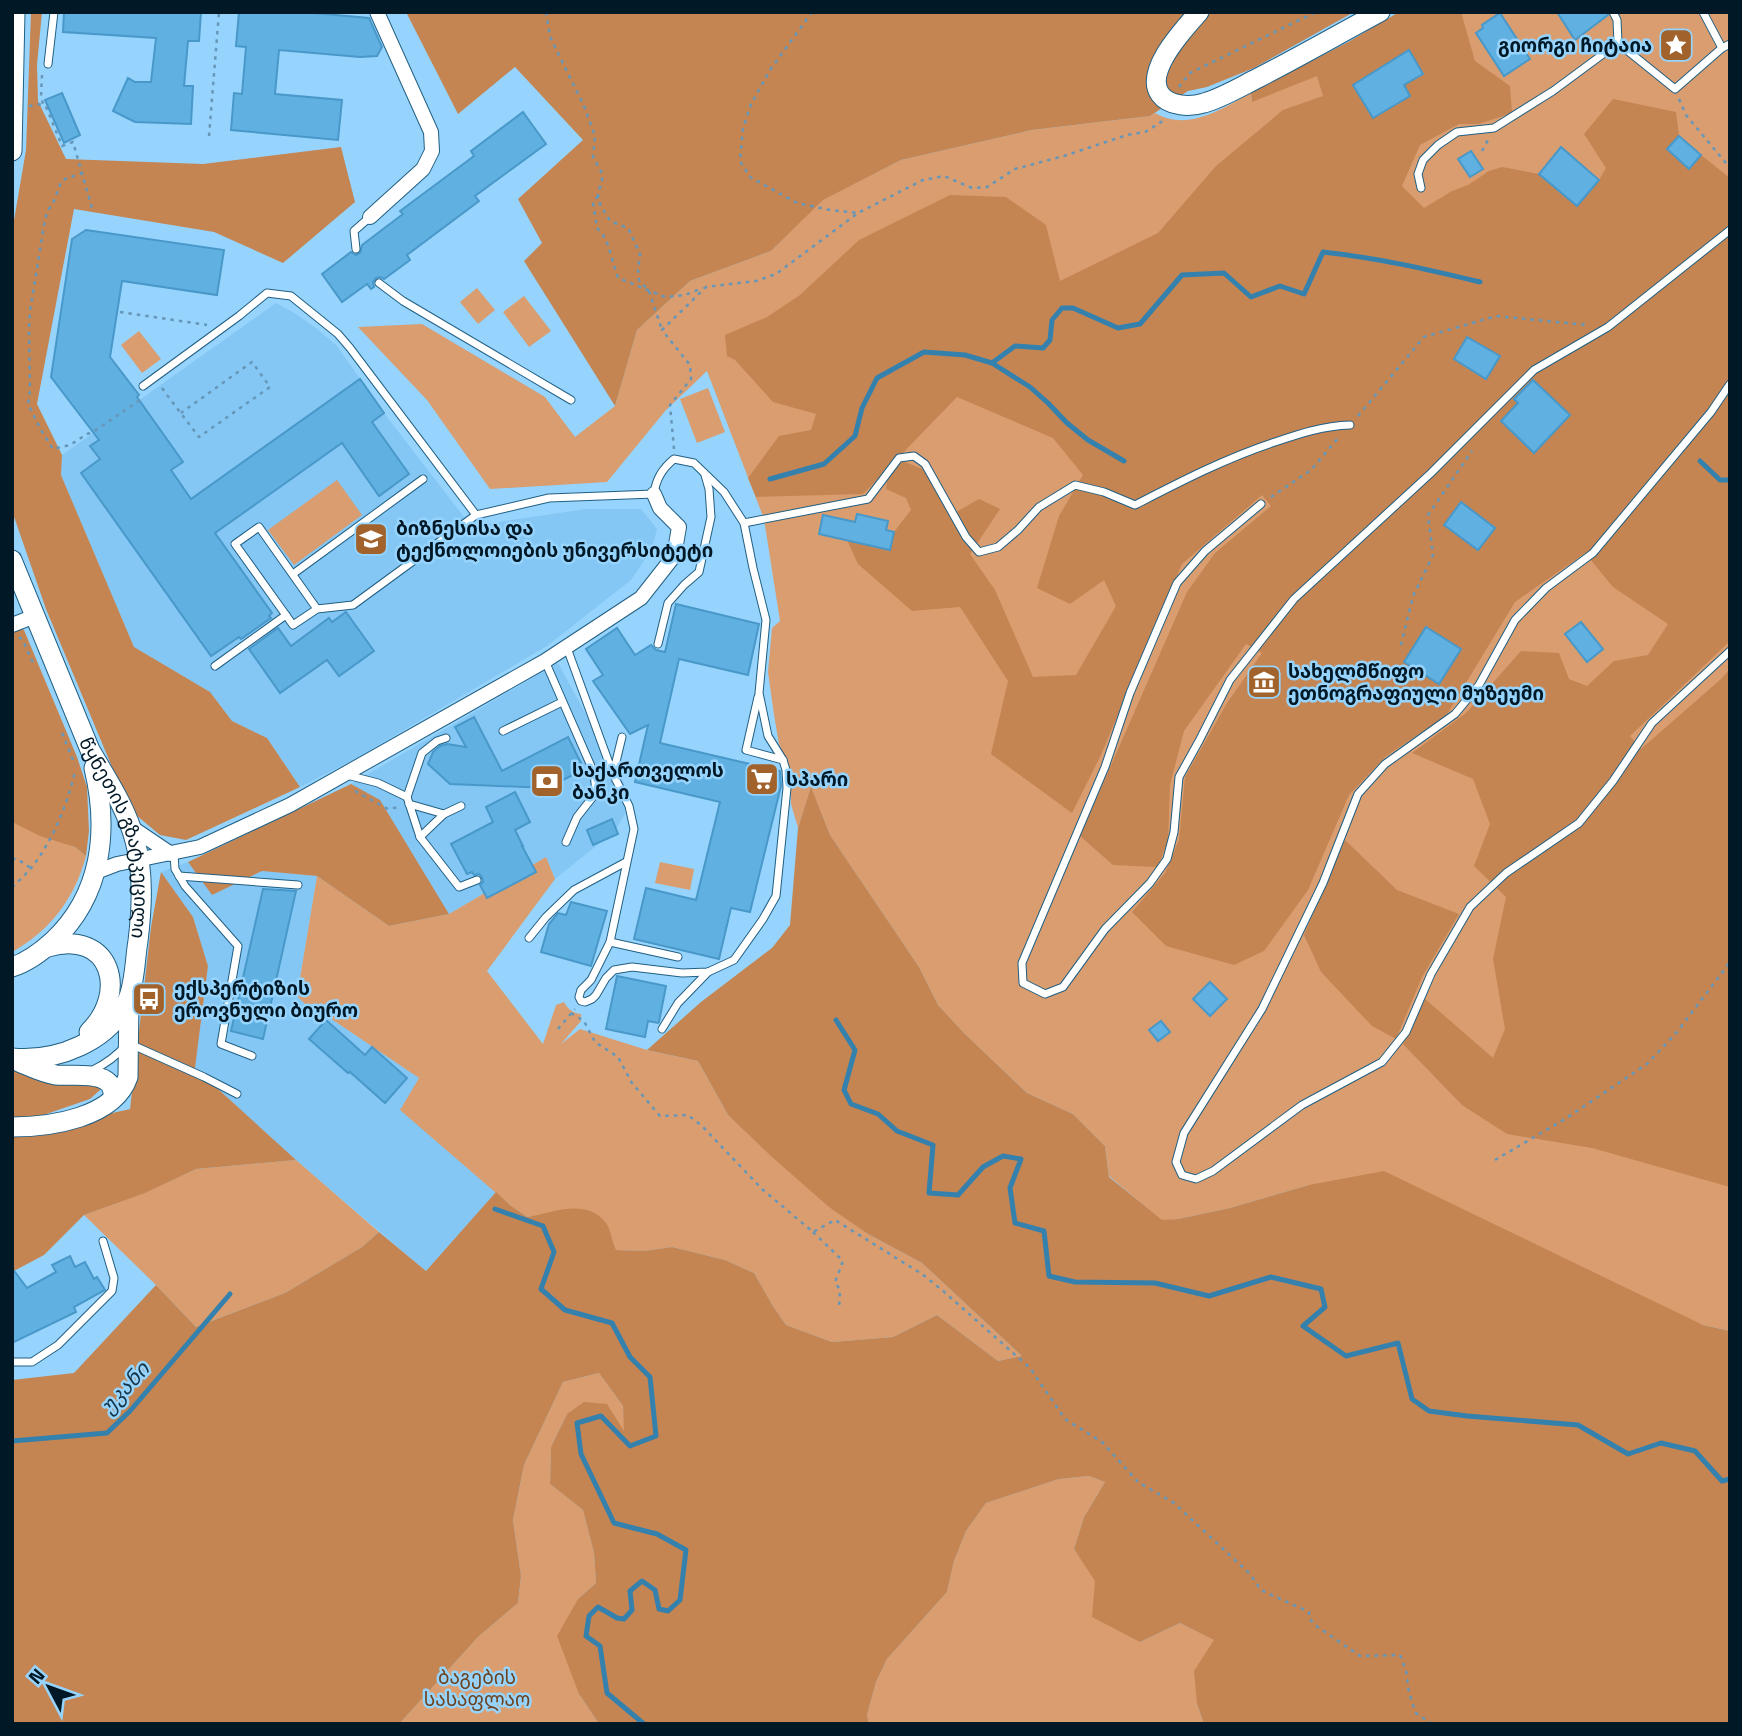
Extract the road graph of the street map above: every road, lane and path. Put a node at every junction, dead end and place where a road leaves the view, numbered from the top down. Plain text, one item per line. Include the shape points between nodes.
1 (15, 12) edge
2 (54, 12) edge
3 (219, 12) edge
4 (377, 12) edge
5 (546, 12) edge
6 (812, 12) edge
7 (1199, 12) edge
8 (1316, 12) edge
9 (1380, 12) edge
10 (1613, 12) edge
11 (1703, 12) edge
12 (1618, 43) junction
13 (1726, 46) edge
14 (48, 64) dead end
15 (1178, 88) dead end
16 (1675, 89) junction
17 (26, 107) dead end
18 (1166, 119) dead end
19 (209, 136) dead end
20 (12, 151) edge
21 (1730, 168) edge
22 (83, 173) junction
23 (1421, 188) dead end
24 (598, 195) junction
25 (92, 208) dead end
26 (858, 212) junction
27 (370, 217) joint
28 (1730, 230) edge
29 (356, 249) dead end
30 (379, 283) dead end
31 (706, 287) junction
32 (649, 291) junction
33 (120, 312) dead end
34 (1608, 327) junction
35 (224, 328) junction
36 (662, 330) junction
37 (1730, 384) edge
38 (143, 386) dead end
39 (154, 390) dead end
40 (148, 394) dead end
41 (571, 400) dead end
42 (181, 413) junction
43 (1350, 425) junction
44 (1477, 442) dead end
45 (674, 460) junction
46 (705, 474) junction
47 (423, 480) dead end
48 (654, 494) junction
49 (1261, 503) joint
50 (475, 515) junction
51 (744, 523) junction
52 (12, 560) edge
53 (293, 574) junction
54 (317, 609) junction
55 (286, 615) junction
56 (34, 616) junction
57 (15, 631) edge
58 (658, 644) dead end
59 (1401, 645) dead end
60 (567, 648) junction
61 (1730, 652) edge
62 (545, 661) junction
63 (215, 666) dead end
64 (38, 674) dead end
65 (759, 693) junction
66 (562, 702) junction
67 (60, 729) dead end
68 (503, 731) dead end
69 (622, 737) dead end
70 (446, 738) dead end
71 (90, 750) junction
72 (783, 760) junction
73 (613, 774) junction
74 (348, 781) junction
75 (408, 801) junction
76 (461, 806) dead end
77 (444, 814) junction
78 (131, 827) junction
79 (420, 837) junction
80 (566, 842) dead end
81 (172, 853) junction
82 (12, 859) edge
83 (139, 860) junction
84 (626, 862) junction
85 (32, 868) junction
86 (96, 873) junction
87 (179, 876) junction
88 (477, 880) dead end
89 (298, 885) dead end
90 (12, 887) edge
91 (529, 938) dead end
92 (610, 942) junction
93 (46, 948) junction
94 (678, 957) dead end
95 (1730, 962) edge
96 (12, 967) edge
97 (708, 972) junction
98 (129, 997) junction
99 (581, 1001) junction
100 (571, 1013) junction
101 (558, 1029) dead end
102 (662, 1029) dead end
103 (128, 1044) junction
104 (71, 1050) junction
105 (253, 1056) dead end
106 (13, 1059) edge
107 (84, 1074) junction
108 (237, 1094) dead end
109 (113, 1098) junction
110 (12, 1127) edge
111 (1495, 1160) dead end
112 (813, 1232) junction
113 (103, 1241) dead end
114 (839, 1308) dead end
115 (12, 1362) edge
116 (1432, 1724) edge

1 - 20 main road
2 - 14 lane
3 - 19 path
4 - 27 street via 431,132 432,151 423,169
5 - 24 path via 550,37 596,136 593,157 603,175
6 - 26 path via 751,104 740,161 750,177 797,203
7 - 9 main road via 1171,46 1156,81 1164,99 1180,105 1204,103
8 - 15 path via 1190,73
10 - 12 lane
11 - 13 lane
12 - 16 lane
12 - 23 lane via 1494,128 1457,132 1438,145 1423,160 1418,174
13 - 16 lane
16 - 21 path via 1686,115
17 - 22 path via 44,104 62,146 73,142
18 - 26 path via 1145,132 1015,169 987,187 972,188 944,176 923,180
22 - 25 path
22 - 40 path via 61,182 47,212 30,311 28,404 53,449 93,432
24 - 32 path via 610,220 628,228 640,254 639,280
24 - 32 path via 593,203 597,229 606,239 618,278
26 - 31 path via 776,274
27 - 29 lane via 354,231
28 - 34 lane
30 - 41 lane
31 - 32 path via 665,297
31 - 36 path
32 - 36 path
33 - 35 path
34 - 43 path via 1496,316 1424,337
34 - 49 lane via 1534,370 1294,599 1230,680 1179,777 1167,859 1105,929 1063,987 1045,994 1023,983 1021,963 1105,768 1130,694 1177,583 1205,551
35 - 38 lane
35 - 50 lane via 267,293 291,296 350,348
36 - 45 path via 690,365 691,379 670,405
37 - 61 lane via 1593,553 1515,620 1479,685 1455,714 1385,764 1358,794 1323,883 1262,1009 1184,1133 1176,1162 1182,1175 1196,1179 1213,1171 1302,1105 1382,1062 1406,1032 1431,974 1470,907 1506,873 1579,823 1652,723
39 - 42 path via 161,386
42 - 42 path via 199,437 270,387 252,362
43 - 49 path via 1311,470
43 - 51 lane via 1316,429 1250,450 1135,505 1075,485 1039,507 998,547 979,552 925,464 914,456 899,458 868,499
44 - 59 path via 1428,515 1433,555 1413,596
45 - 46 lane via 694,463
45 - 48 lane via 656,481
46 - 51 lane via 724,492
46 - 58 lane via 711,517 699,572 668,603
47 - 53 lane
48 - 50 lane via 549,498
48 - 60 street via 660,508 679,527 674,556 641,598
50 - 54 lane via 353,605
51 - 65 lane via 766,620
52 - 56 main road
53 - 54 lane
53 - 55 lane via 259,527 235,544
54 - 55 lane via 293,625
55 - 63 lane
56 - 57 street
56 - 71 main road
57 - 64 path
60 - 62 street
60 - 73 lane
62 - 66 lane
62 - 74 street
65 - 72 lane via 768,736
65 - 72 lane via 746,750
66 - 68 lane
66 - 80 lane via 594,773 596,793 577,817
67 - 85 path via 76,767 62,814
69 - 73 lane
70 - 75 lane via 422,752
71 - 78 main road, წყნეთის გზატკეცილი
71 - 86 main road, წყნეთის გზატკეცილი via 101,806
72 - 97 lane via 787,788 776,896 734,960
73 - 84 lane via 629,806 634,829
74 - 75 lane via 378,783
74 - 75 path via 388,809
74 - 81 street via 200,847
75 - 77 lane
75 - 79 lane
76 - 77 lane
77 - 79 lane
78 - 81 street
78 - 83 main road, წყნეთის გზატკეცილი
79 - 88 lane via 459,887
81 - 83 street
81 - 87 lane
82 - 85 path
83 - 86 street
83 - 98 main road, წყნეთის გზატკეცილი via 140,928
84 - 91 lane via 574,890
84 - 92 lane
85 - 90 path
86 - 93 main road, წყნეთის გზატკეცილი via 77,915
87 - 89 lane
87 - 105 lane via 239,946 221,1045
92 - 94 lane
92 - 99 lane via 581,989
93 - 96 main road, წყნეთის გზატკეცილი
93 - 104 main road via 72,943 83,946 99,955 109,971 109,999 103,1014
95 - 111 path via 1647,1064
97 - 99 lane via 623,967 606,978 592,999
97 - 102 lane via 678,1003
98 - 103 main road
98 - 104 main road, წყნეთის გზატკეცილი via 102,1032
99 - 100 path
100 - 101 path
100 - 112 path via 583,1021 595,1042 618,1056 632,1083 660,1116 688,1115
103 - 107 lane via 109,1062
103 - 108 lane
103 - 109 main road via 128,1077
104 - 106 main road, წყნეთის გზატკეცილი via 37,1059
106 - 107 main road via 57,1075
107 - 109 main road via 110,1084
109 - 110 main road via 89,1114
112 - 114 path via 843,1261 835,1282 840,1290
112 - 116 path via 835,1220 922,1274 1030,1368 1065,1419 1102,1442 1138,1482 1174,1503 1250,1574 1261,1590 1309,1612 1315,1625 1360,1656 1400,1656 1416,1713
113 - 115 lane via 114,1278 112,1291 58,1345 32,1362

